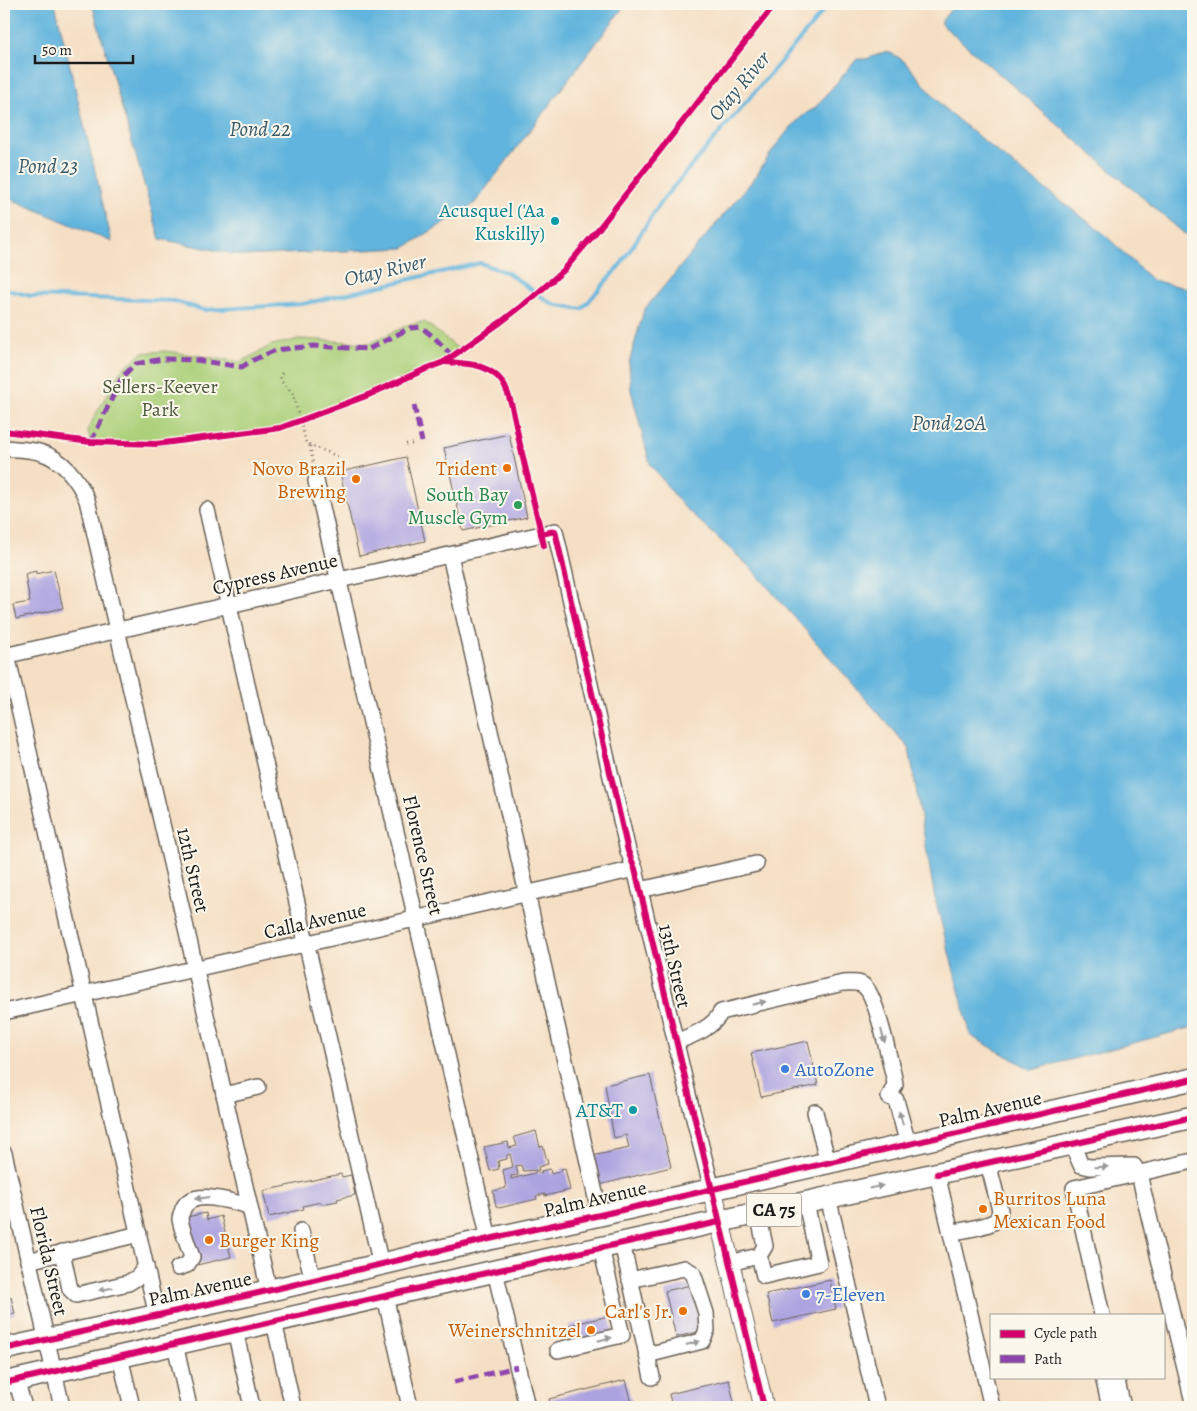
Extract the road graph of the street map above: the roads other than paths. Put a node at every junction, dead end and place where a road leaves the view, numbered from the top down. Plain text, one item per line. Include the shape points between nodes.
1 (4, 448) edge
2 (316, 478) road end
3 (207, 510) dead end
4 (555, 531) joint
5 (450, 555) junction
6 (339, 580) junction
7 (230, 605) junction
8 (117, 630) junction
9 (6, 656) edge
10 (756, 864) dead end
11 (635, 869) junction
12 (640, 890) junction
13 (528, 893) junction
14 (416, 919) junction
15 (307, 943) junction
16 (195, 969) junction
17 (85, 994) junction
18 (4, 1012) edge
19 (676, 1042) junction
20 (1193, 1079) edge
21 (258, 1087) dead end
22 (224, 1095) junction
23 (815, 1112) dead end
24 (1193, 1117) edge
25 (908, 1144) junction
26 (1072, 1144) junction
27 (4, 1153) edge
28 (1193, 1161) edge
29 (988, 1162) junction
30 (828, 1163) junction
31 (937, 1174) junction
32 (1139, 1174) junction
33 (712, 1189) junction
34 (828, 1197) junction
35 (806, 1202) junction
36 (249, 1206) junction
37 (758, 1213) junction
38 (600, 1215) junction
39 (719, 1222) junction
40 (301, 1231) dead end
41 (951, 1232) junction
42 (139, 1234) junction
43 (490, 1239) junction
44 (622, 1243) junction
45 (601, 1248) junction
46 (62, 1252) junction
47 (759, 1256) junction
48 (28, 1261) junction
49 (729, 1263) junction
50 (381, 1265) junction
51 (146, 1266) junction
52 (178, 1268) dead end
53 (495, 1271) junction
54 (313, 1280) junction
55 (630, 1280) junction
56 (268, 1291) junction
57 (385, 1296) junction
58 (1102, 1314) edge
59 (157, 1316) junction
60 (274, 1322) junction
61 (234, 1330) junction
62 (47, 1340) junction
63 (175, 1344) junction
64 (4, 1349) edge
65 (558, 1350) dead end
66 (646, 1350) junction
67 (120, 1357) junction
68 (54, 1372) junction
69 (652, 1377) dead end
70 (1103, 1378) edge
71 (1116, 1378) edge
72 (10, 1381) edge
73 (1193, 1402) edge
74 (24, 1407) edge
75 (62, 1407) edge
76 (132, 1407) edge
77 (189, 1407) edge
78 (252, 1407) edge
79 (293, 1407) edge
80 (410, 1407) edge
81 (527, 1407) edge
82 (764, 1407) edge
83 (876, 1407) edge
84 (992, 1407) edge
85 (1110, 1407) edge
86 (1123, 1407) edge

1 - 8 street, 12th Street via 39,452 62,465 81,486
2 - 6 street, Florence Street
3 - 7 street
4 - 5 street, Cypress Avenue
4 - 11 street, 13th Street via 628,851
5 - 6 street, Cypress Avenue
5 - 13 street
6 - 7 street, Cypress Avenue
6 - 14 street, Florence Street
7 - 8 street, Cypress Avenue
7 - 15 street
8 - 9 street, Cypress Avenue
8 - 16 street, 12th Street
9 - 17 street
10 - 12 street
11 - 12 street, 13th Street
11 - 13 street, Calla Avenue
12 - 19 street, 13th Street
13 - 14 street, Calla Avenue
13 - 38 street
14 - 15 street, Calla Avenue
14 - 43 street, Florence Street
15 - 16 street, Calla Avenue
15 - 50 street
16 - 17 street, Calla Avenue
16 - 22 street, 12th Street
17 - 18 street, Calla Avenue
17 - 42 street
19 - 25 street via 717,1021 722,1012 843,983 864,985 874,1002 894,1078 895,1085 889,1097 896,1100
19 - 33 street, 13th Street
20 - 25 highway, Palm Avenue / CA 75
21 - 22 street
22 - 36 street, 12th Street
23 - 30 street
24 - 26 highway, CA 75
25 - 30 highway, Palm Avenue / CA 75
26 - 29 highway, CA 75
26 -> 32 street via 1081,1165 1134,1166
27 - 48 street, Florida Street
28 - 32 street
29 - 31 highway, CA 75
29 - 41 street via 1000,1210 997,1220
30 - 33 highway, Palm Avenue / CA 75
34 -> 31 highway, CA 75
31 - 41 street
32 - 58 street via 1074,1188
32 - 73 street
33 - 38 highway, Palm Avenue / CA 75
33 - 39 main road, 13th Street
34 - 35 highway, CA 75
34 - 83 street
35 - 37 highway, CA 75
35 - 47 street via 819,1263 764,1276
36 -> 52 street via 209,1197 188,1201 180,1219 192,1257 187,1266
36 - 56 street, 12th Street
37 - 39 highway, CA 75
37 - 47 street via 765,1246
38 - 43 highway, Palm Avenue / CA 75
39 - 44 highway, CA 75
39 - 49 main road, 13th Street
40 - 54 street
41 - 84 street
42 - 46 street
42 - 51 street
43 - 50 highway, Palm Avenue / CA 75
44 - 45 highway, CA 75
44 - 55 street
45 - 53 highway, CA 75
65 -> 45 street via 622,1335
46 - 48 street
51 -> 46 street via 138,1277 128,1283 76,1295 70,1290
47 - 49 street
48 - 62 street, Florida Street
49 - 82 main road, 13th Street
50 - 54 highway, Palm Avenue / CA 75
50 - 60 highway via 365,1278 299,1297 282,1308
51 - 59 street
53 - 57 highway, CA 75
53 - 81 street
54 - 56 highway, Palm Avenue / CA 75
55 - 66 street
66 -> 55 street via 655,1353 702,1341 707,1330 706,1313 693,1272 684,1268
56 - 59 highway, Palm Avenue / CA 75
57 - 60 highway, CA 75
57 - 80 street
59 - 62 highway, Palm Avenue / CA 75
60 - 61 highway, CA 75
60 - 79 street
61 - 63 highway, CA 75
61 - 78 street
62 - 64 highway, Palm Avenue / CA 75
62 - 68 street, Florida Street
63 - 67 highway, CA 75
63 - 77 street
66 - 69 street
67 - 68 highway, CA 75
67 - 76 street
68 - 72 highway, CA 75
68 - 75 street, Florida Street
70 - 85 street
71 - 86 street
72 - 74 street

